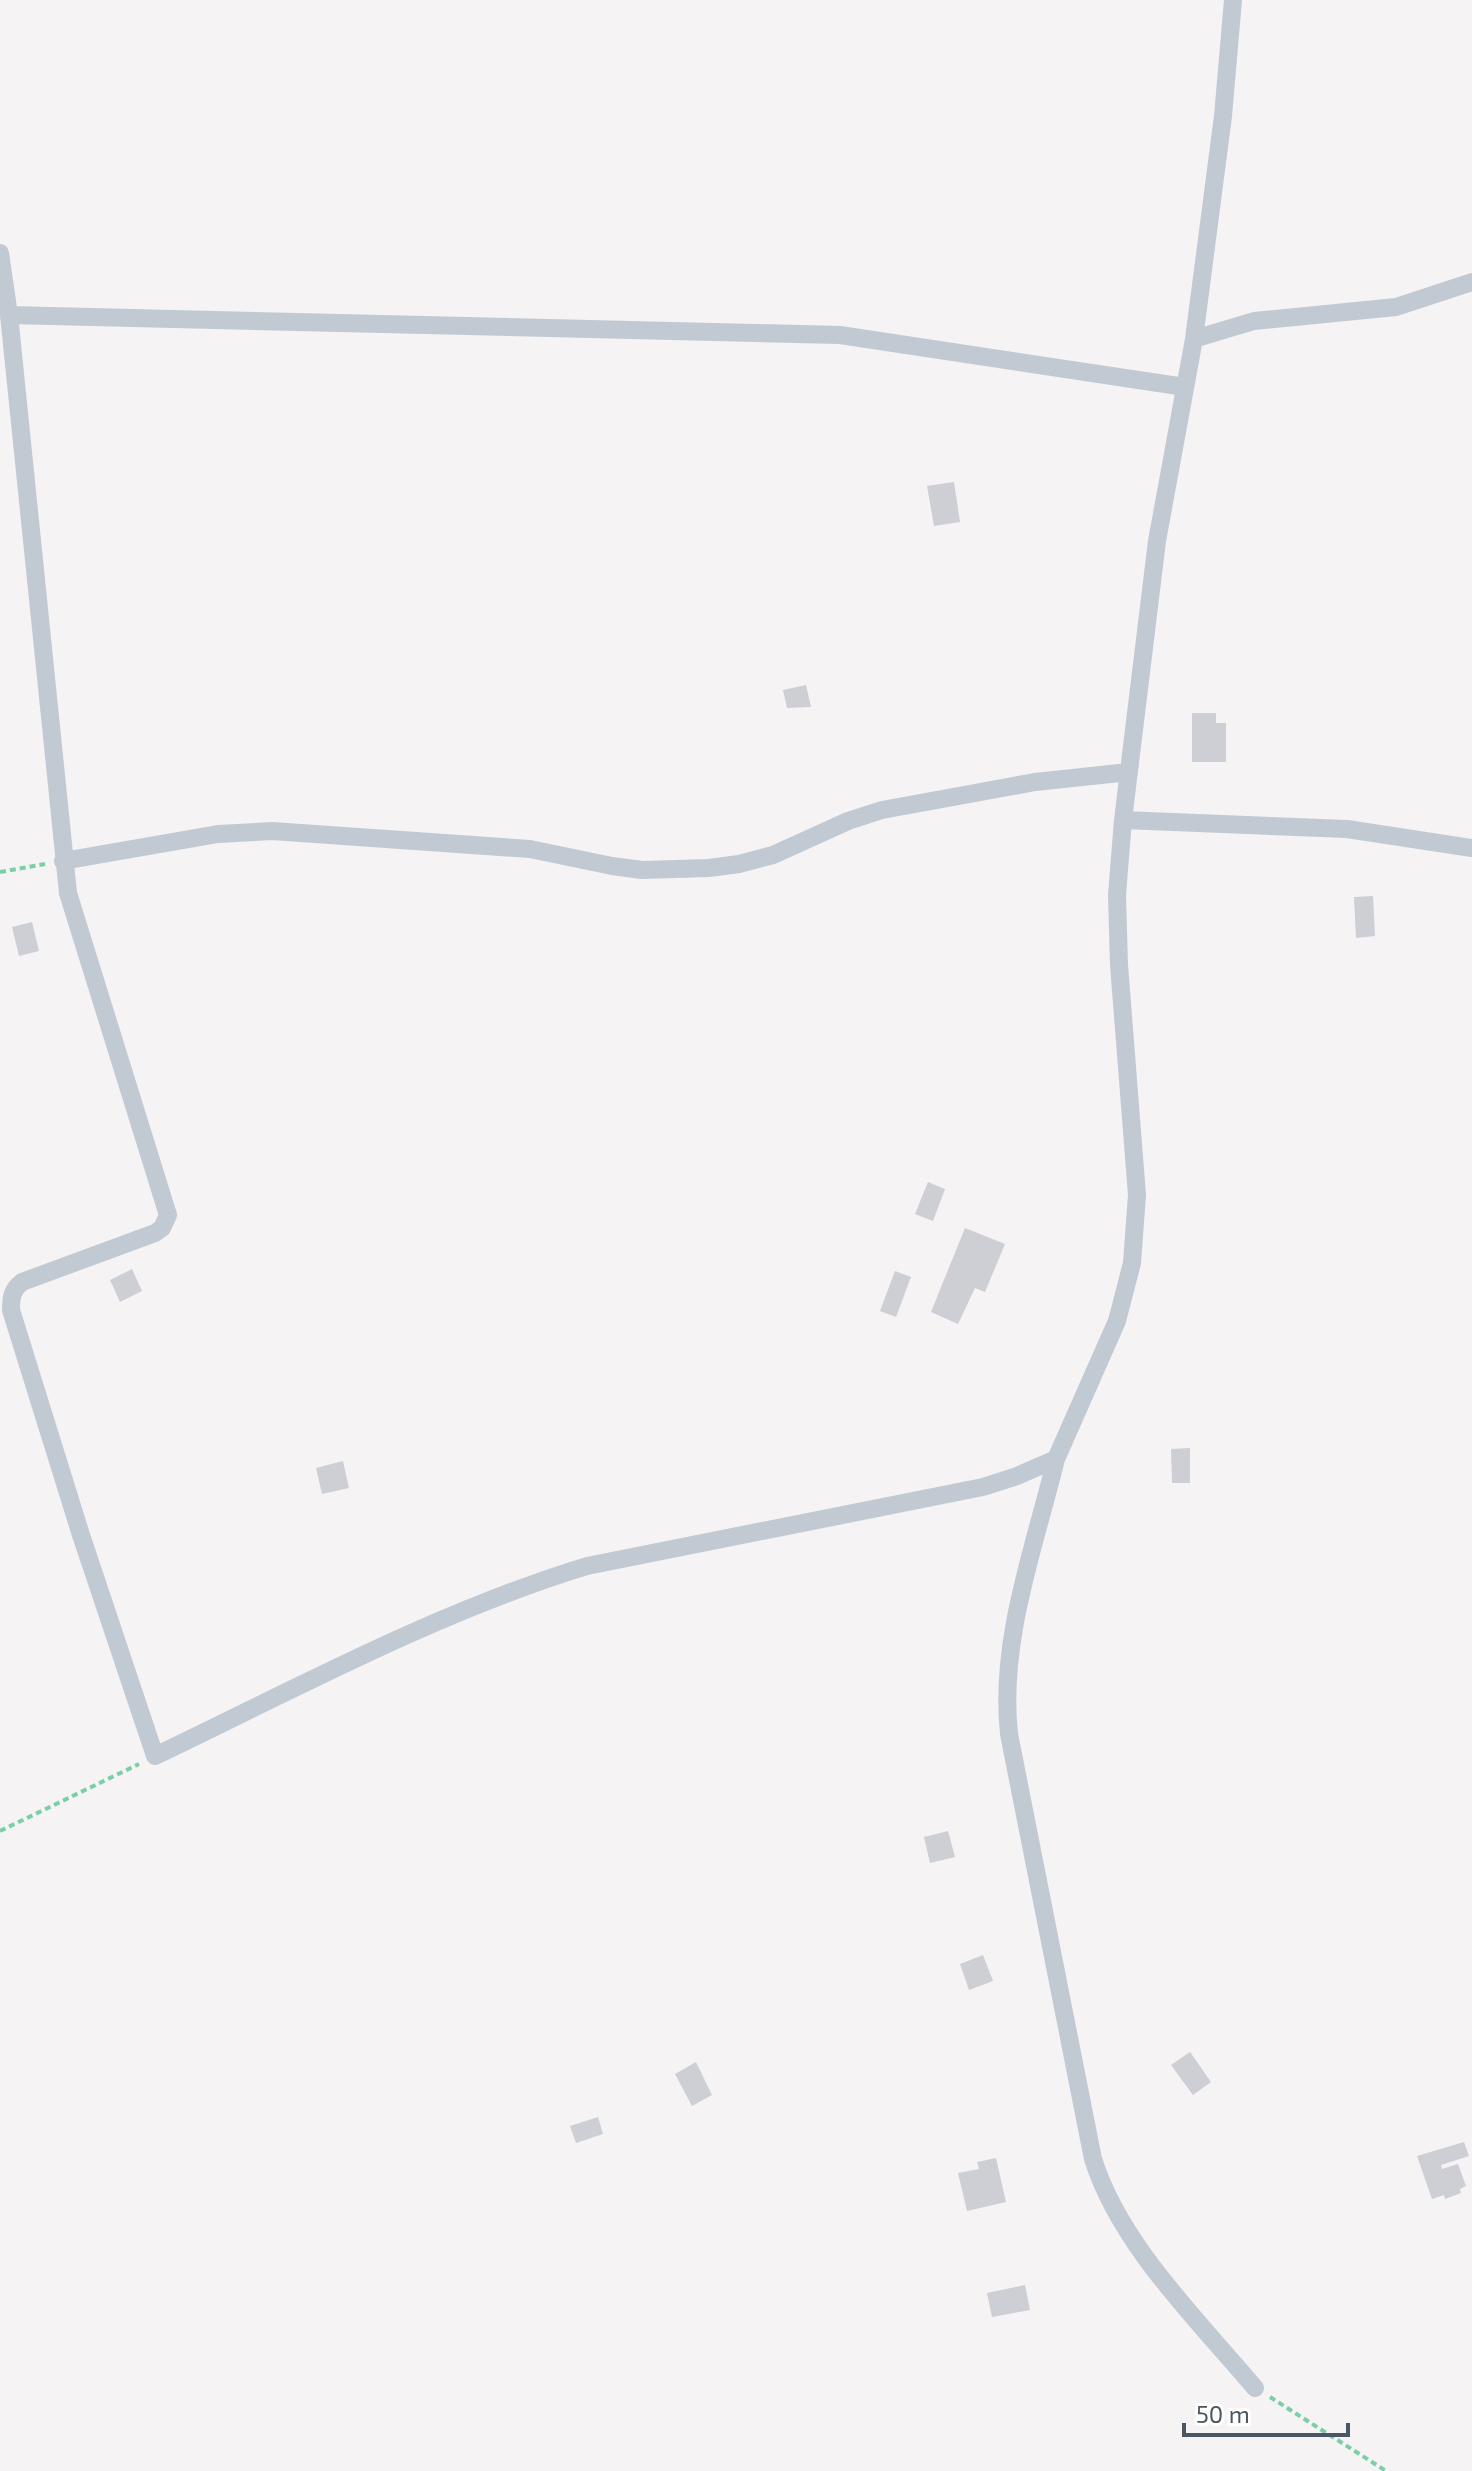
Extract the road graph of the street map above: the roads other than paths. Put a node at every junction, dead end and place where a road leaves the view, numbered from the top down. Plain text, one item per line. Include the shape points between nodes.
1 (1233, 0) edge
2 (0, 253) edge
3 (1472, 282) edge
4 (9, 315) junction
5 (1194, 339) junction
6 (1185, 387) junction
7 (20, 427) junction
8 (0, 431) edge
9 (1129, 772) junction
10 (1123, 820) junction
11 (1472, 848) edge
12 (63, 861) junction
13 (1056, 1459) junction
14 (1255, 2388) road end

1 - 5 street
2 - 4 street
3 - 5 street via 1396,307 1254,321
4 - 6 street via 840,335
4 - 7 street
5 - 6 street
6 - 9 street via 1157,541
7 - 8 street
7 - 12 street
9 - 10 street
9 - 12 street via 1035,782 882,810 773,855 709,868 642,870 530,849 272,831 218,834
10 - 11 street via 1347,829
10 - 13 street via 1117,895 1137,1195 1132,1263 1117,1321
12 - 13 street via 74,920 168,1215 155,1233 22,1282 11,1297 11,1310 155,1756 393,1642 536,1582 587,1566 983,1487
13 - 14 street via 1016,1616 1005,1699 1093,2159 1113,2208 1153,2266

